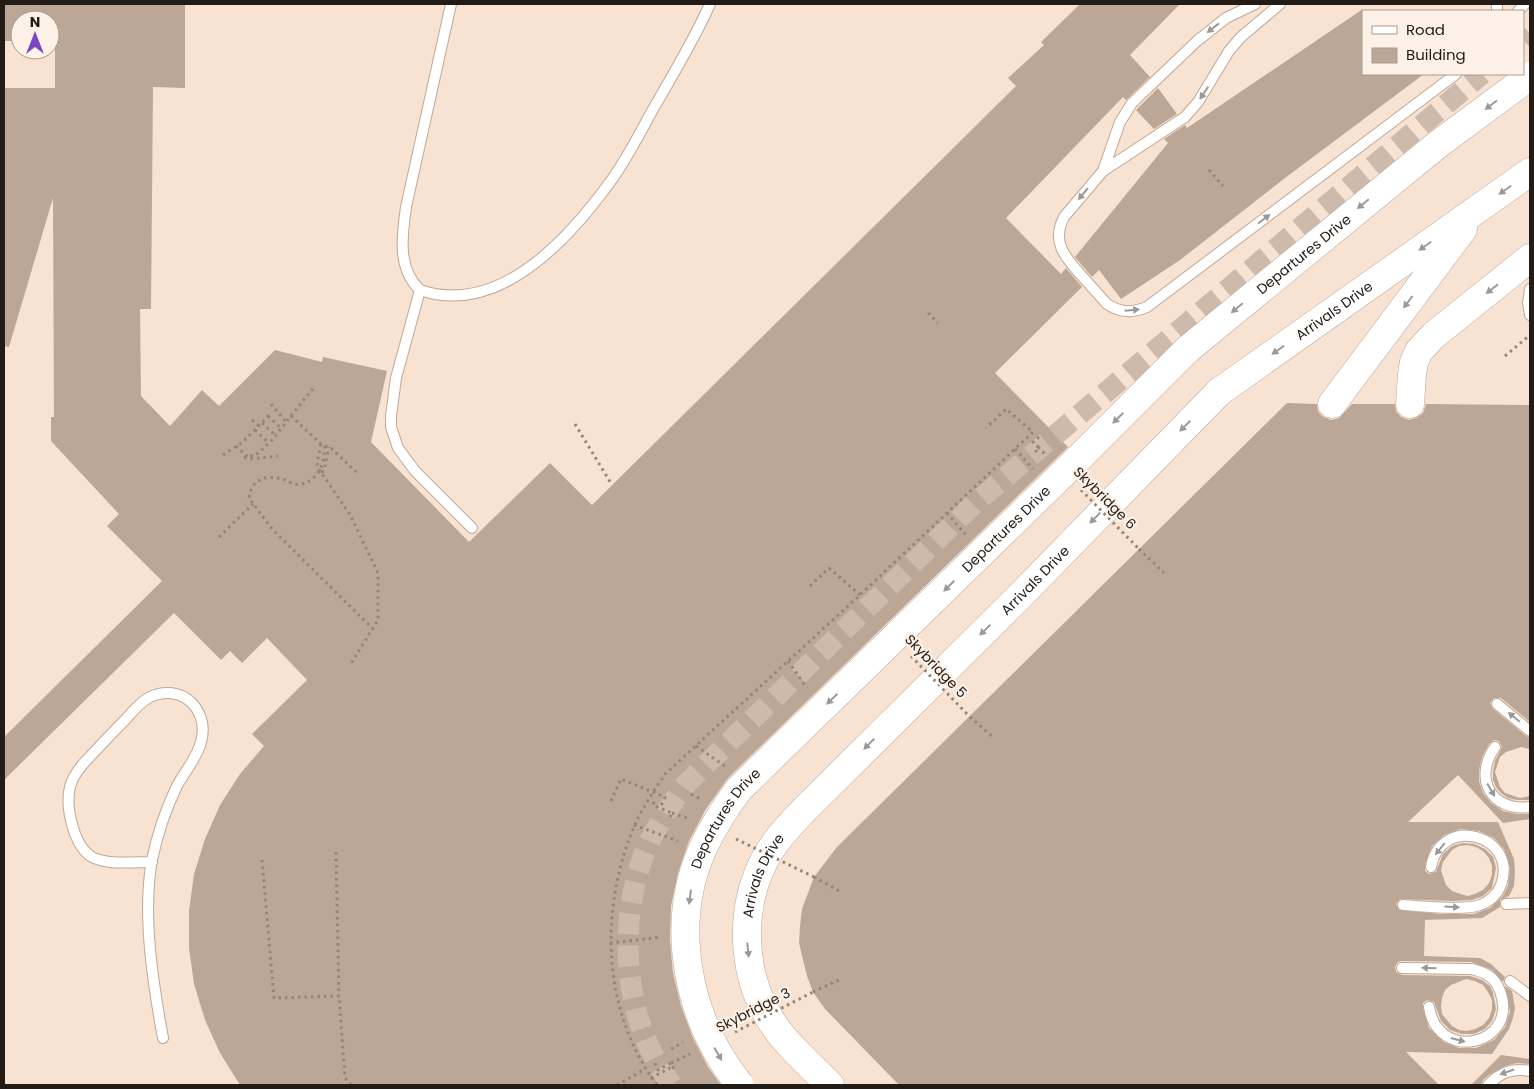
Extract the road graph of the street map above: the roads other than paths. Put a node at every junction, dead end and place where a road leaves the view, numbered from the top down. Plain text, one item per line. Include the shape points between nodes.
1 (451, 4) edge
2 (710, 4) edge
3 (1255, 4) edge
4 (1280, 4) edge
5 (1455, 75) edge
6 (1530, 76) edge
7 (1103, 171) junction
8 (1530, 172) edge
9 (1479, 208) junction
10 (1530, 258) edge
11 (1530, 289) edge
12 (420, 290) junction
13 (1530, 315) edge
14 (1332, 404) dead end
15 (1410, 404) dead end
16 (472, 528) dead end
17 (1497, 704) dead end
18 (1530, 731) edge
19 (1495, 747) dead end
20 (1530, 807) edge
21 (152, 862) junction
22 (1432, 867) dead end
23 (1530, 903) edge
24 (1506, 904) dead end
25 (1403, 905) dead end
26 (1402, 968) dead end
27 (1510, 981) dead end
28 (1530, 996) edge
29 (1429, 1007) dead end
30 (163, 1038) dead end
31 (1530, 1071) edge
32 (740, 1085) edge
33 (830, 1085) edge
34 (1488, 1085) edge

1 - 12 lane via 403,231 404,265
2 - 12 lane via 611,181 558,244 527,269 489,290 447,297
3 -> 7 lane via 1226,18 1197,41 1132,103 1120,122
4 -> 7 lane via 1241,37 1185,117
7 -> 5 lane via 1064,217 1059,226 1060,248 1107,304 1116,310 1138,311
6 -> 32 main road, Departures Drive, bridge via 1437,145 1188,349 738,789 702,850 691,886 687,914 687,962 694,999 708,1035 726,1068
8 -> 9 main road, Arrivals Drive
9 -> 14 main road
9 -> 33 main road, Arrivals Drive via 1219,392 778,838 755,881 749,904 748,952 752,976 760,999 782,1035
10 -> 15 main road via 1434,335 1419,351 1414,362
11 - 13 lane
12 - 16 lane via 396,378 391,427 398,448 415,471
18 -> 17 lane
19 -> 20 lane via 1485,768 1489,790 1507,806
21 - 21 lane via 105,861 88,854 75,834 68,796 75,773 143,701 169,693 180,695 196,708 203,734 201,745 163,818
21 - 30 lane via 151,960
25 -> 22 lane via 1468,908 1480,905 1491,899 1503,878 1499,853 1480,837 1468,835 1446,842 1432,860
23 - 24 lane
29 -> 26 lane via 1432,1021 1439,1031 1448,1038 1468,1043 1493,1032 1504,1008 1494,980 1478,970
27 - 28 lane
31 -> 34 lane via 1507,1071

